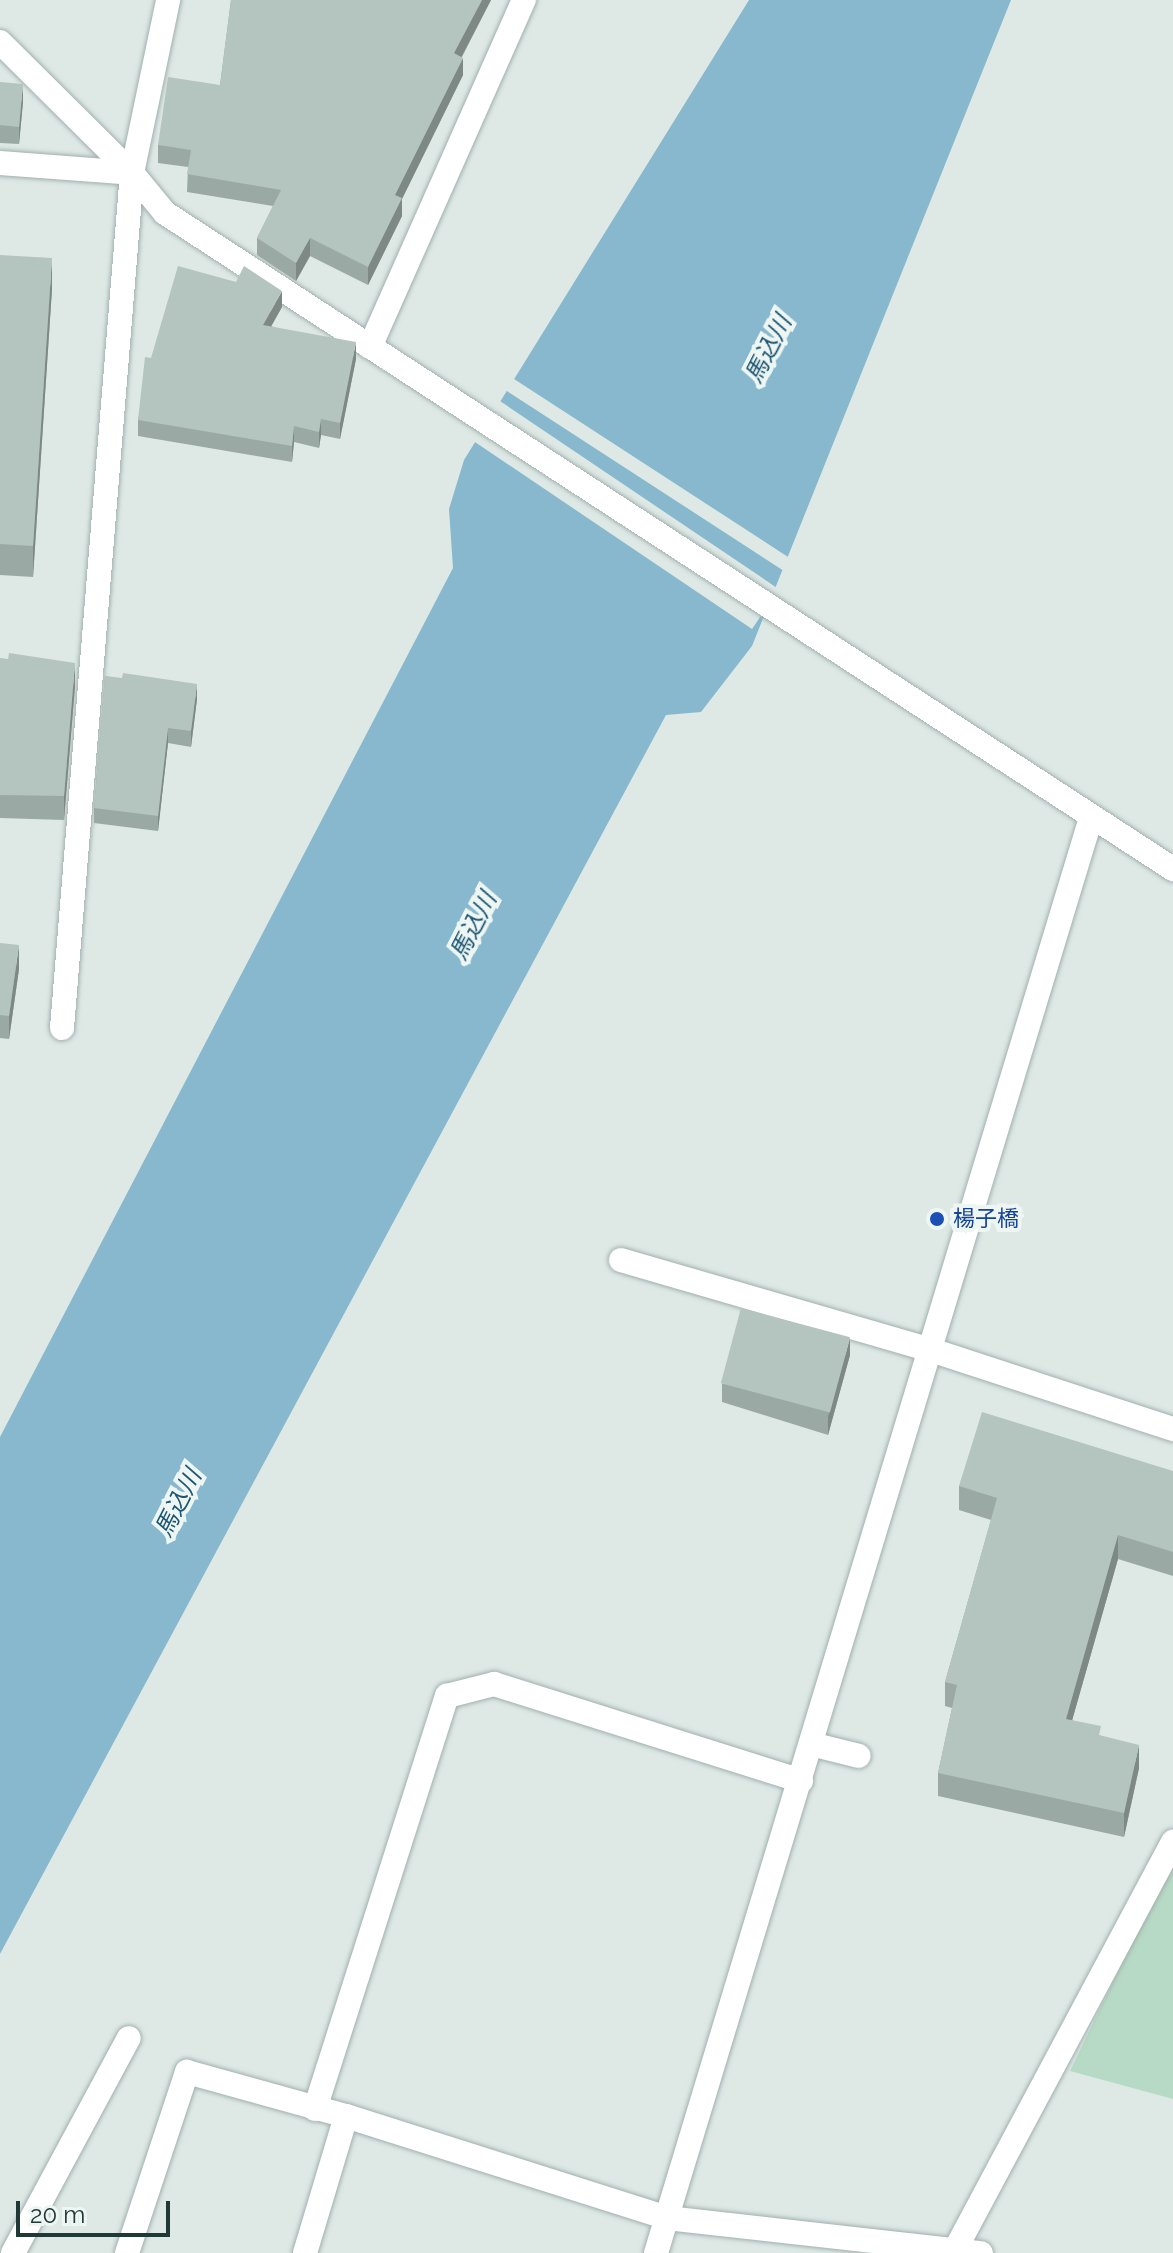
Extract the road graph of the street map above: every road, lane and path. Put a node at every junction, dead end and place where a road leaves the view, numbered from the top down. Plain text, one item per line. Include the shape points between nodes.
1 (168, 0) edge
2 (524, 0) edge
3 (0, 42) edge
4 (0, 163) edge
5 (132, 173) junction
6 (370, 347) junction
7 (63, 663) edge
8 (94, 666) junction
9 (1091, 818) junction
10 (1173, 869) edge
11 (62, 1028) dead end
12 (621, 1260) dead end
13 (928, 1349) junction
14 (1173, 1429) edge
15 (811, 1744) junction
16 (859, 1756) dead end
17 (801, 1781) junction
18 (1173, 1842) edge
19 (129, 2038) dead end
20 (315, 2109) junction
21 (346, 2116) junction
22 (667, 2218) junction
23 (955, 2250) junction
24 (13, 2253) edge
25 (127, 2253) edge
26 (305, 2253) edge
27 (656, 2253) edge
28 (981, 2253) edge

1 - 5 street
2 - 6 street
3 - 5 street
4 - 5 street
5 - 6 street via 165,213
5 - 8 street
6 - 9 street via 820,642 846,647
7 - 8 street
8 - 11 street
9 - 10 street
9 - 13 street
12 - 13 street
13 - 14 street
13 - 15 street
15 - 16 street
15 - 17 street
17 - 20 street via 494,1684 447,1696
17 - 22 street
18 - 23 street
19 - 24 street
20 - 21 street
20 - 25 street via 187,2072
21 - 22 street
21 - 26 street
22 - 23 street
22 - 27 street
23 - 28 street

